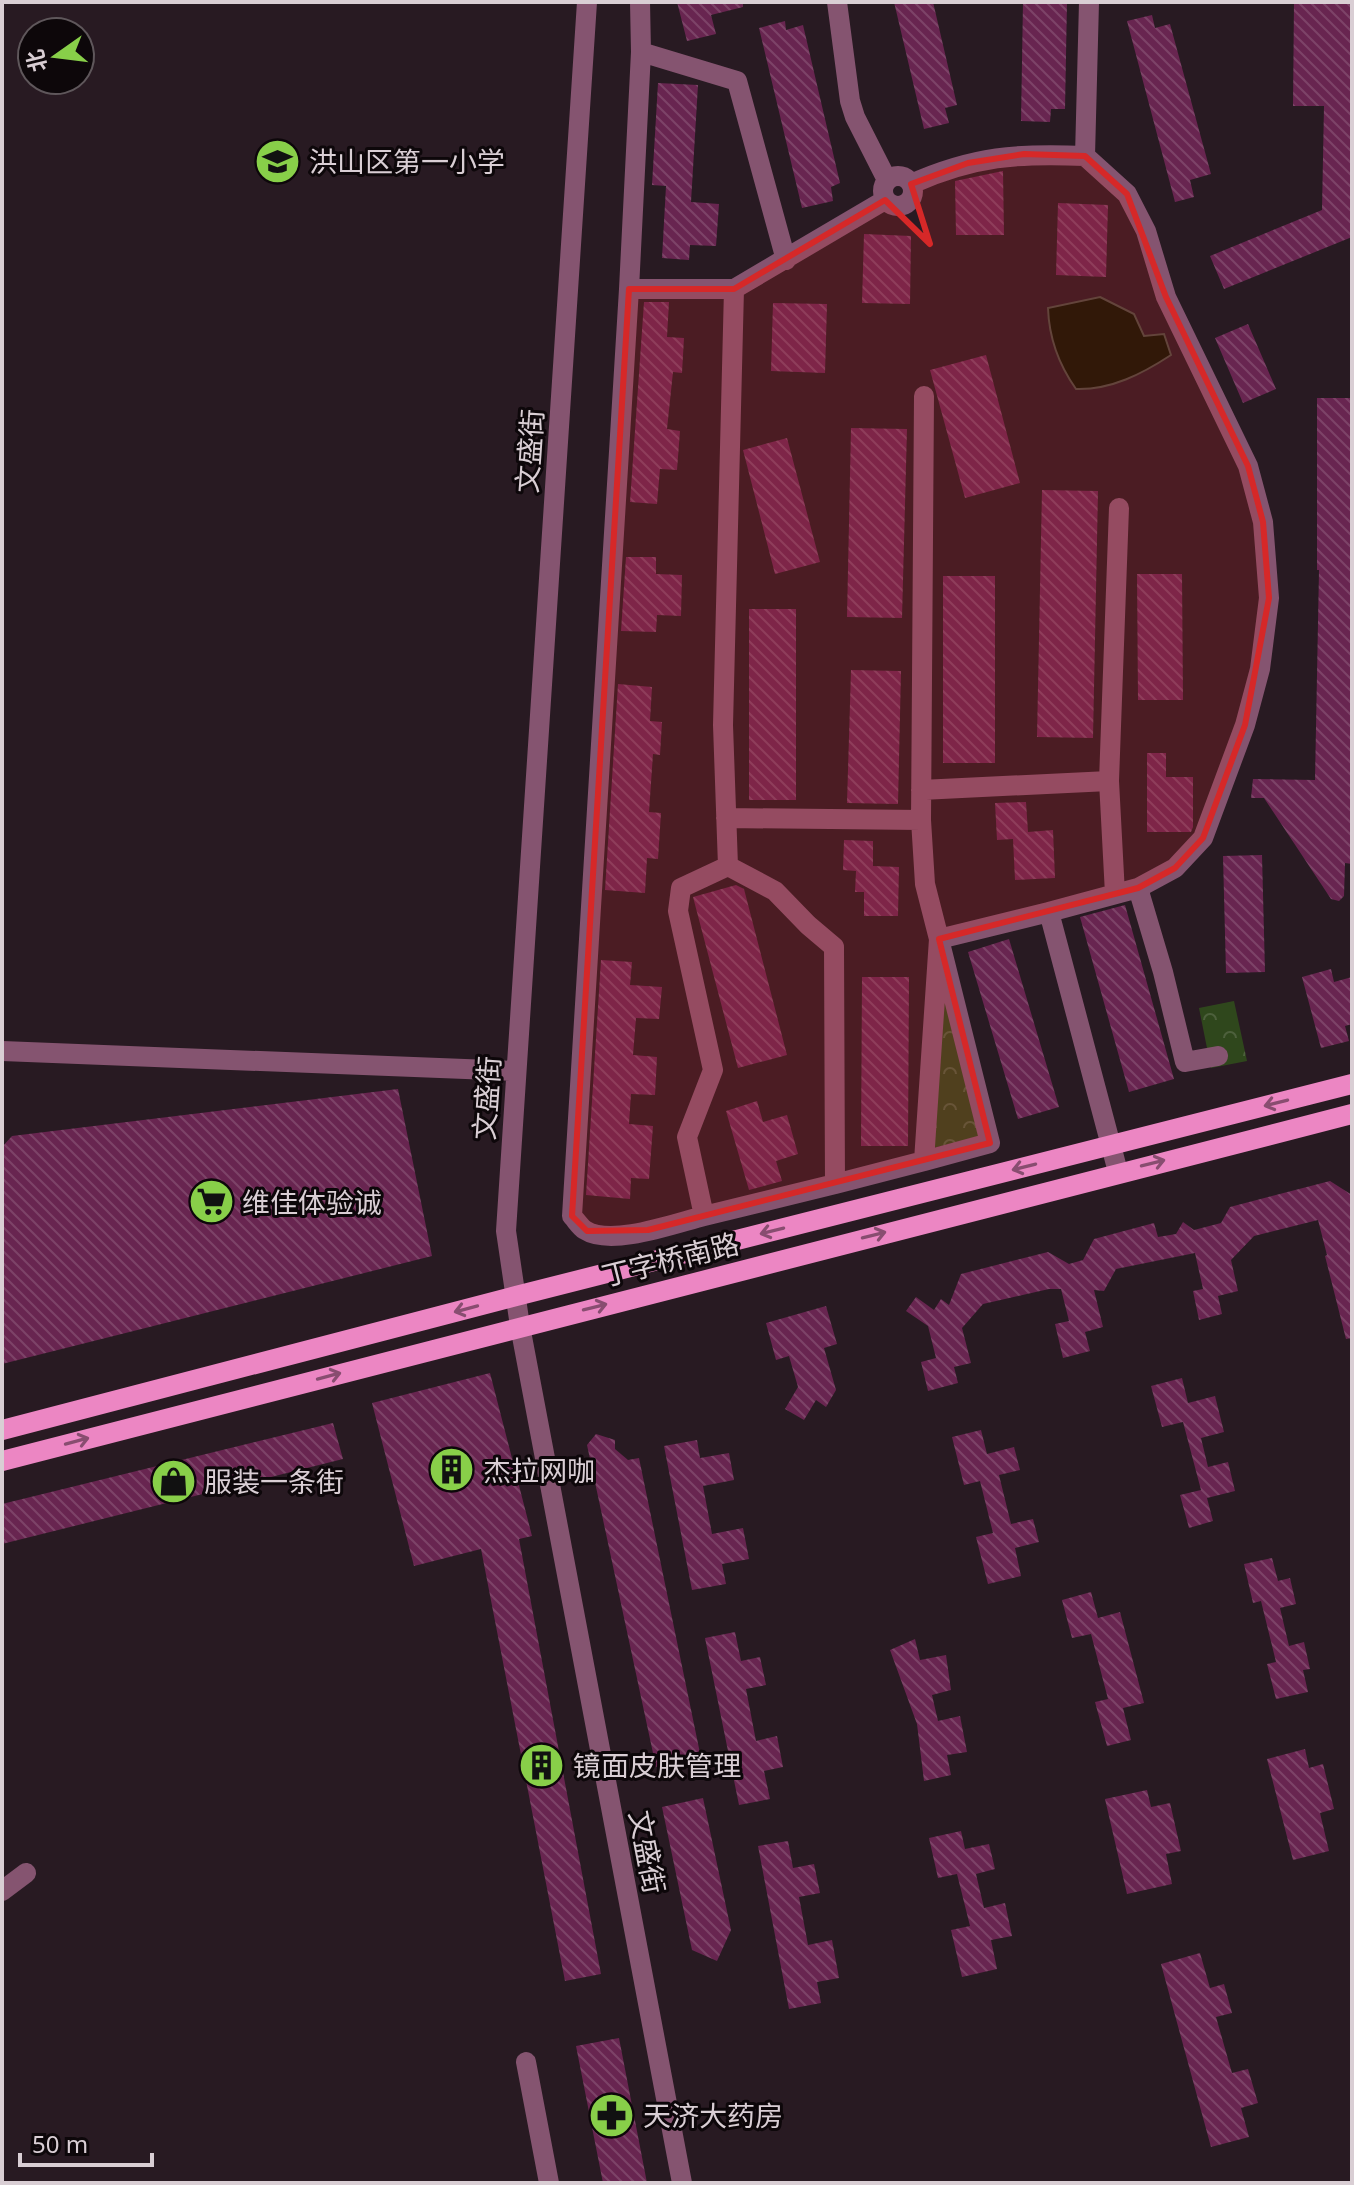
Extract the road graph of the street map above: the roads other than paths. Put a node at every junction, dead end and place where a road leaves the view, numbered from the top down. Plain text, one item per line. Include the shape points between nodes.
1 (587, 2) edge
2 (640, 2) edge
3 (837, 2) edge
4 (1089, 2) edge
5 (641, 52) junction
6 (1085, 156) junction
7 (886, 190) junction
8 (786, 260) junction
9 (629, 289) junction
10 (734, 289) junction
11 (924, 396) dead end
12 (1119, 508) dead end
13 (1109, 781) junction
14 (921, 790) junction
15 (726, 818) junction
16 (921, 820) junction
17 (728, 866) junction
18 (1138, 888) junction
19 (1115, 894) junction
20 (1049, 912) junction
21 (939, 939) junction
22 (2, 1051) edge
23 (1218, 1056) dead end
24 (516, 1071) junction
25 (1352, 1084) edge
26 (1352, 1114) edge
27 (1111, 1145) junction
28 (924, 1161) junction
29 (1118, 1172) junction
30 (835, 1184) junction
31 (704, 1216) junction
32 (516, 1296) junction
33 (520, 1326) junction
34 (2, 1430) edge
35 (2, 1461) edge
36 (26, 1873) dead end
37 (2, 1891) edge
38 (526, 2062) dead end
39 (549, 2183) edge
40 (682, 2183) edge

1 - 24 street, 文盛街
2 - 5 street
3 - 7 street via 850,101
4 - 6 street
5 - 8 street via 737,81
5 - 9 street
6 - 7 street via 1024,154 968,163 911,184 908,203 898,206
6 - 18 street via 1127,194 1146,231 1166,297 1248,466 1263,522 1269,598 1260,669 1203,838 1175,868
7 - 8 street
8 - 10 street
9 - 10 street
9 - 31 street via 572,1216 587,1231 627,1235
10 - 15 street via 723,725
11 - 14 street
12 - 13 street
13 - 14 street
13 - 19 street
14 - 16 street
15 - 16 street
15 - 17 street
16 - 21 street via 925,884
17 - 30 street via 775,891 834,947
17 - 31 street via 681,888 678,911 713,1070 687,1137
18 - 19 street
18 - 23 street via 1185,1062
19 - 20 street
20 - 21 street
20 - 27 street
21 - 28 street
21 - 28 street via 990,1143
22 - 24 street
24 - 32 street, 文盛街 via 506,1231
25 -> 27 main road, 丁字桥南路
29 -> 26 main road, 丁字桥南路
27 - 29 street
27 -> 32 main road, 丁字桥南路
28 - 30 street
33 -> 29 main road, 丁字桥南路
30 - 31 street
32 - 33 street, 文盛街
32 -> 34 main road, 丁字桥南路
35 -> 33 main road, 丁字桥南路
33 - 40 street, 文盛街
36 - 37 street
38 - 39 street

